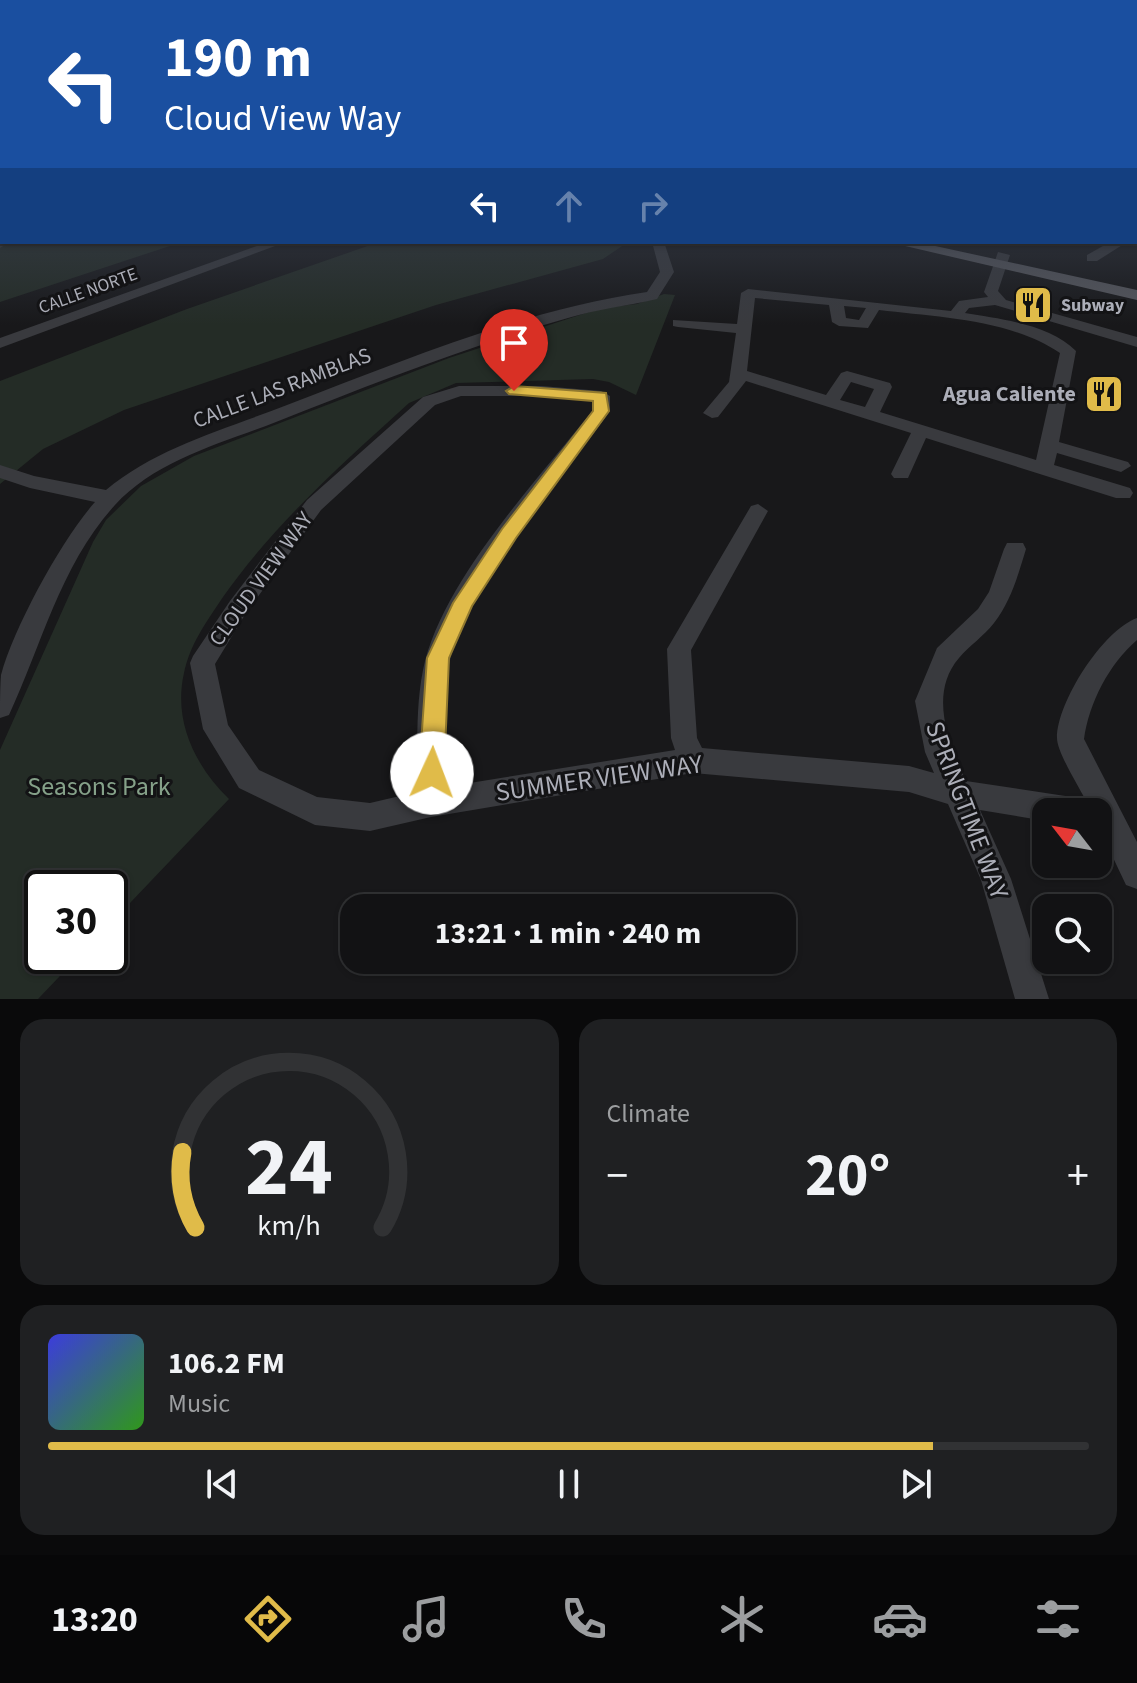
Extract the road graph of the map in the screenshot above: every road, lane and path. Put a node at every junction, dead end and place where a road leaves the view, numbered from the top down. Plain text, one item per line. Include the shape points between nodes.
1 (274, 244) edge
2 (659, 244) edge
3 (908, 244) edge
4 (949, 244) edge
5 (1116, 244) edge
6 (1092, 258) dead end
7 (1001, 260) junction
8 (1137, 283) edge
9 (1137, 295) edge
10 (997, 300) junction
11 (956, 315) junction
12 (678, 323) dead end
13 (744, 329) junction
14 (1137, 342) edge
15 (0, 343) edge
16 (739, 374) junction
17 (830, 402) junction
18 (712, 413) dead end
19 (870, 415) junction
20 (921, 430) junction
21 (1050, 445) junction
22 (1121, 466) dead end
23 (1044, 469) junction
24 (0, 471) edge
25 (901, 474) dead end
26 (1123, 493) dead end
27 (110, 498) junction
28 (758, 511) dead end
29 (1015, 549) dead end
30 (1137, 628) edge
31 (0, 707) edge
32 (693, 760) junction
33 (957, 793) junction
34 (1090, 798) edge
35 (431, 803) junction
36 (1032, 804) edge
37 (1112, 837) edge
38 (1137, 874) edge
39 (1032, 999) edge

1 - 15 street, CALLE NORTE
2 - 27 street, CALLE LAS RAMBLAS via 667,272 652,296 563,313 413,364 177,454
3 - 7 main road
4 - 7 main road
5 - 6 street
7 - 8 main road
7 - 9 main road
7 - 10 street via 991,292
10 - 11 street via 964,304
10 - 14 street
11 - 13 street via 748,293
11 - 21 street via 1065,346 1069,355
12 - 13 street
13 - 16 street
16 - 17 street
16 - 18 street
17 - 19 street
17 - 19 street via 847,376 884,387
19 - 20 street
20 - 23 street
20 - 25 street
21 - 22 street
21 - 23 street
23 - 26 street
24 - 27 street
27 - 31 street, CALLE LAS RAMBLAS via 64,565
28 - 32 street via 679,649 684,738
29 - 33 street, SPRINGTIME WAY via 1000,594 986,616 946,655 931,686 930,721
30 - 34 street via 1113,647 1072,719 1076,758
32 - 33 street, SUMMER VIEW WAY via 909,779
32 - 35 street, SUMMER VIEW WAY
33 - 36 street, SUMMER VIEW WAY
33 - 39 street, SPRINGTIME WAY via 996,879
35 - 35 street, CLOUD VIEW WAY via 370,817 315,811 249,779 216,729 202,663 314,505 429,401 459,391 601,396 601,411 509,533 463,603 438,658
37 - 38 street

